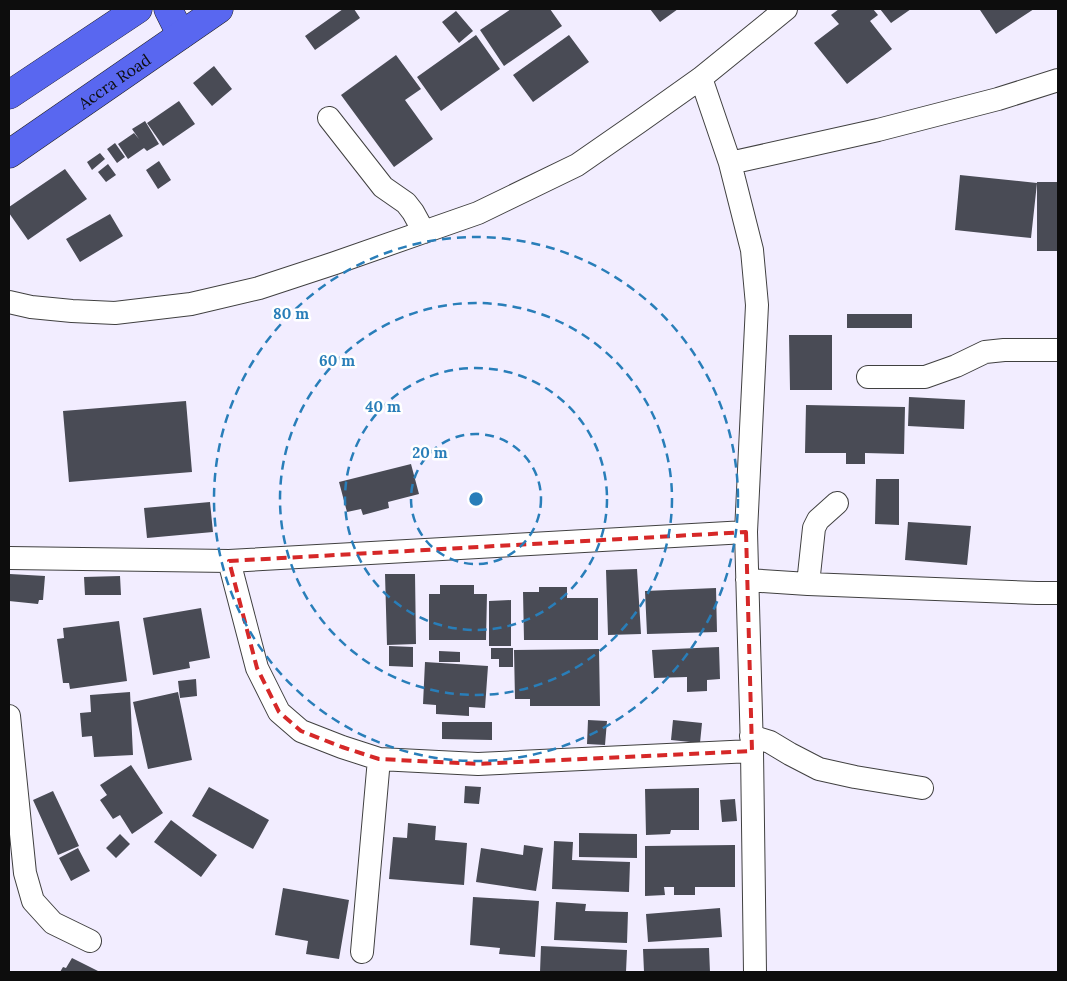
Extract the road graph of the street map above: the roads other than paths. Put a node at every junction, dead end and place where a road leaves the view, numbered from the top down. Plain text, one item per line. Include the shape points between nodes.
1 (138, 9) edge
2 (168, 9) edge
3 (219, 9) edge
4 (786, 9) edge
5 (181, 35) junction
6 (701, 78) junction
7 (1058, 80) edge
8 (9, 95) edge
9 (329, 118) dead end
10 (9, 154) edge
11 (730, 163) junction
12 (424, 232) junction
13 (9, 302) edge
14 (1058, 350) edge
15 (868, 376) dead end
16 (837, 503) dead end
17 (746, 532) junction
18 (9, 558) edge
19 (229, 561) junction
20 (747, 580) junction
21 (808, 584) junction
22 (1058, 592) edge
23 (9, 716) edge
24 (752, 743) junction
25 (380, 759) junction
26 (922, 788) dead end
27 (90, 941) dead end
28 (362, 952) dead end
29 (755, 972) edge

1 - 8 highway
2 - 5 highway
3 - 5 highway, Accra Road
4 - 6 street
5 - 10 highway, Accra Road
6 - 11 street
6 - 12 street via 577,165 478,213
7 - 11 street via 878,130
9 - 12 street via 383,187 406,203
11 - 17 street via 752,250 757,305
12 - 13 street via 260,288 191,304 115,313 31,307
14 - 15 street via 985,352 925,377
16 - 21 street via 814,528
17 - 19 street
17 - 20 street
18 - 19 street
19 - 25 street via 257,668 279,712 301,731
20 - 21 street
20 - 24 street
21 - 22 street
23 - 27 street via 25,873 33,901 53,923
24 - 25 street via 478,764
24 - 26 street via 770,742 819,769
24 - 29 street
25 - 28 street

